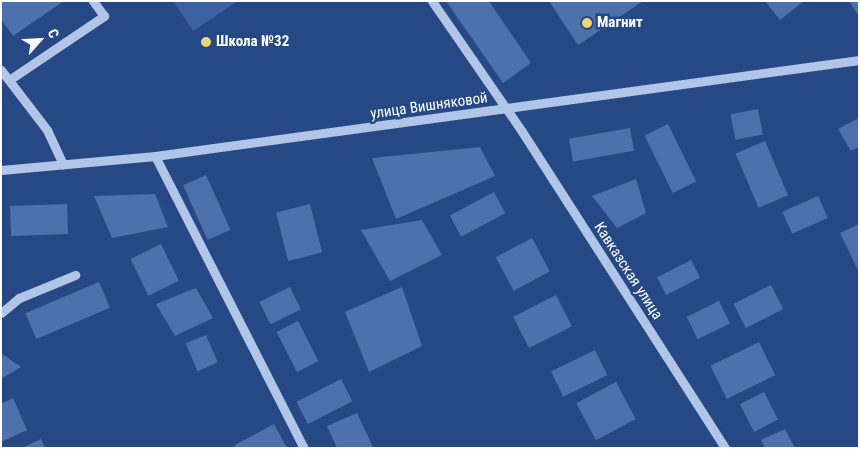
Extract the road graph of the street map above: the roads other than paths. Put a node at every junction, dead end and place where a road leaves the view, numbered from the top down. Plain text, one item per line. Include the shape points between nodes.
1 (93, 1) edge
2 (432, 1) edge
3 (859, 60) edge
4 (1, 70) edge
5 (9, 80) junction
6 (508, 109) junction
7 (155, 156) junction
8 (63, 164) junction
9 (1, 170) edge
10 (75, 276) dead end
11 (1, 313) edge
12 (304, 448) edge
13 (725, 448) edge

1 - 5 street via 104,16
2 - 6 street, Кавказская улица
3 - 6 street, улица Вишняковой
4 - 5 street
5 - 8 street via 47,130
6 - 7 street, улица Вишняковой
6 - 13 street, Кавказская улица
7 - 8 street, улица Вишняковой
7 - 12 street
8 - 9 street, улица Вишняковой
10 - 11 street via 19,298

